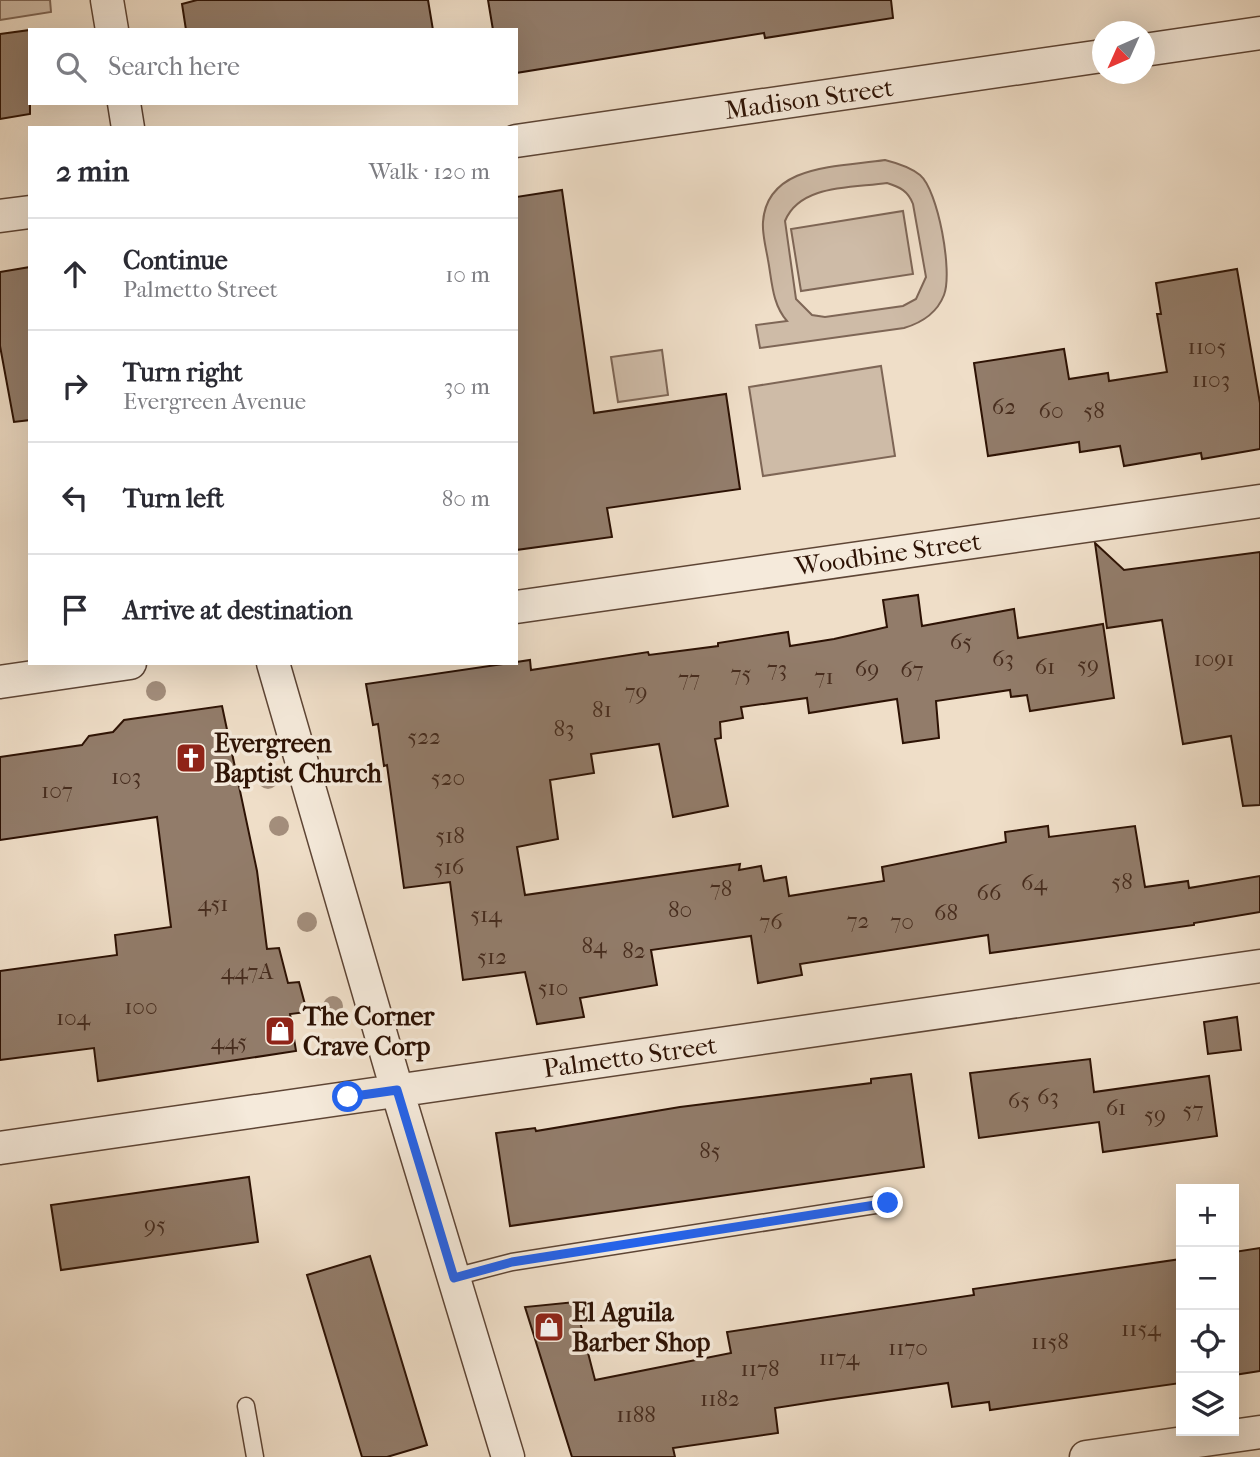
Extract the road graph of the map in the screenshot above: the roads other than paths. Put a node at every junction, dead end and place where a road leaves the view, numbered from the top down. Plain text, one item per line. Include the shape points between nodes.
1 (107, 0) edge
2 (112, 28) edge
3 (1260, 33) edge
4 (1155, 48) edge
5 (1092, 57) edge
6 (124, 105) edge
7 (128, 126) edge
8 (518, 141) edge
9 (28, 212) edge
10 (0, 216) edge
11 (1260, 501) edge
12 (518, 607) edge
13 (116, 665) edge
14 (275, 665) edge
15 (0, 682) edge
16 (1260, 966) edge
17 (397, 1090) junction
18 (0, 1148) edge
19 (888, 1203) dead end
20 (454, 1278) junction
21 (246, 1406) dead end
22 (1260, 1432) edge
23 (255, 1457) edge
24 (508, 1457) edge
25 (1086, 1457) edge

1 - 2 street
3 - 4 street
5 - 8 street, Madison Street
6 - 7 street
9 - 10 street
11 - 12 street, Woodbine Street
13 - 15 street
14 - 17 street
16 - 17 street, Palmetto Street
17 - 18 street, Palmetto Street
17 - 20 street
19 - 20 lane via 512,1262
20 - 24 street
21 - 23 lane
22 - 25 street

